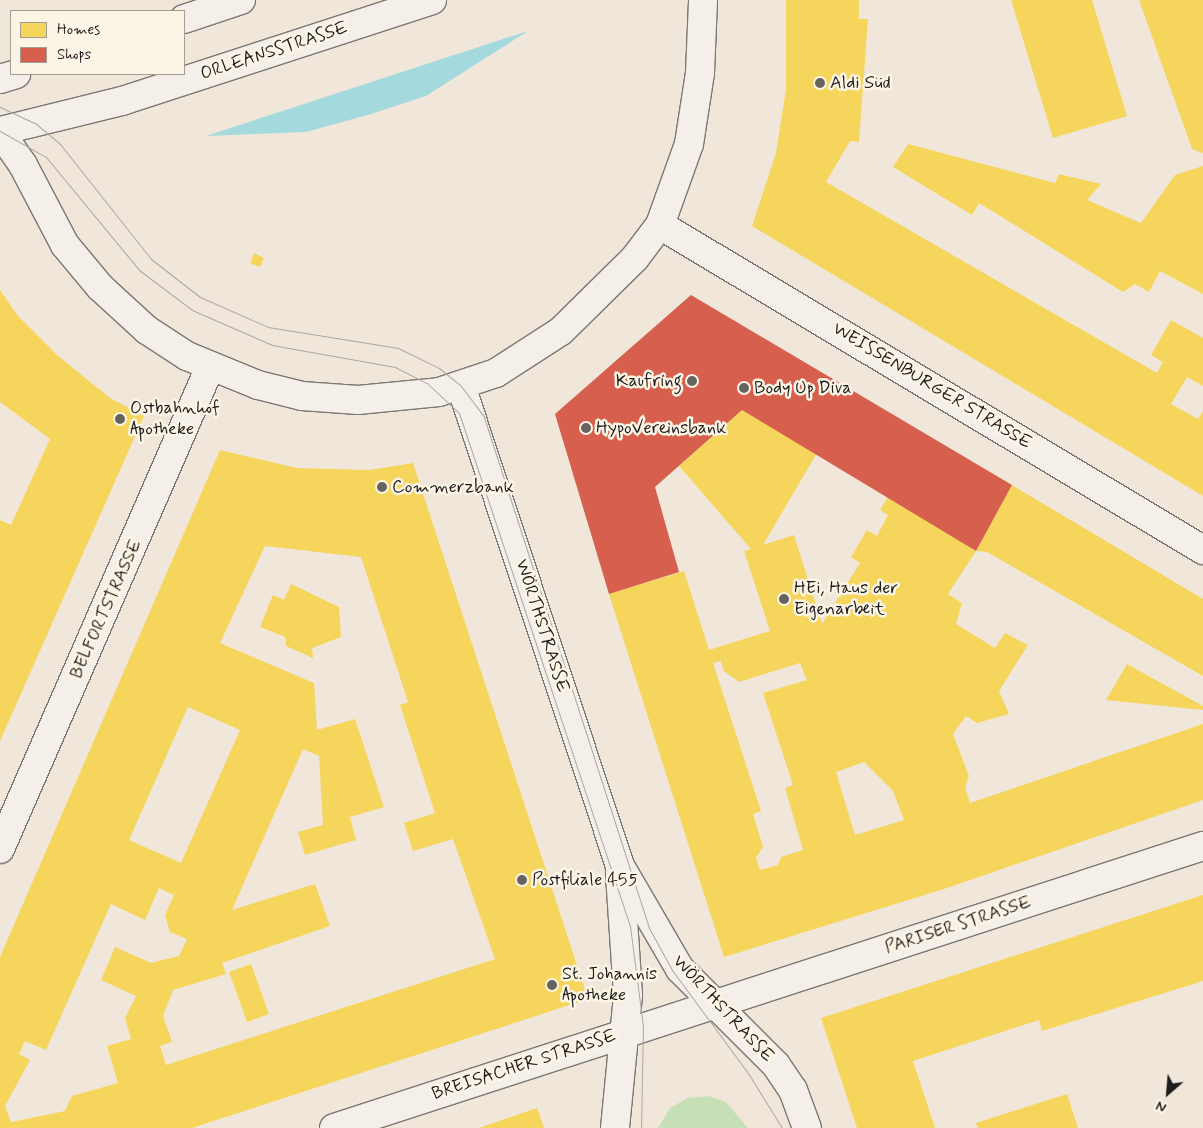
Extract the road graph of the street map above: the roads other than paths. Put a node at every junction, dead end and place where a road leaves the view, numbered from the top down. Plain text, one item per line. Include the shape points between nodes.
1 (241, 0) edge
2 (432, 0) edge
3 (703, 0) edge
4 (185, 19) edge
5 (0, 132) edge
6 (660, 225) junction
7 (210, 367) junction
8 (461, 386) junction
9 (1203, 550) edge
10 (1203, 846) edge
11 (0, 849) edge
12 (620, 866) junction
13 (714, 1003) junction
14 (625, 1032) junction
15 (334, 1128) edge
16 (615, 1128) edge
17 (807, 1128) edge

1 - 4 street
2 - 5 street, ORLEANSSTRASSE via 122,100
3 - 6 street via 700,73 689,144
5 - 7 street via 23,165 65,245 100,288 147,330
6 - 8 street via 635,258 562,331 496,373
6 - 9 street, WEISSENBURGER STRASSE
7 - 8 street via 302,396 358,400 408,398
7 - 11 street, BELFORTSTRASSE
8 - 12 street, WÖRTHSTRASSE
10 - 13 street, PARISER STRASSE
12 - 13 street, WÖRTHSTRASSE via 676,963
12 - 14 street, WÖRTHSTRASSE via 628,995
13 - 14 street, BREISACHER STRASSE
13 - 17 street, WÖRTHSTRASSE via 776,1065 793,1090
14 - 15 street, BREISACHER STRASSE
14 - 16 street, WÖRTHSTRASSE via 614,1102

